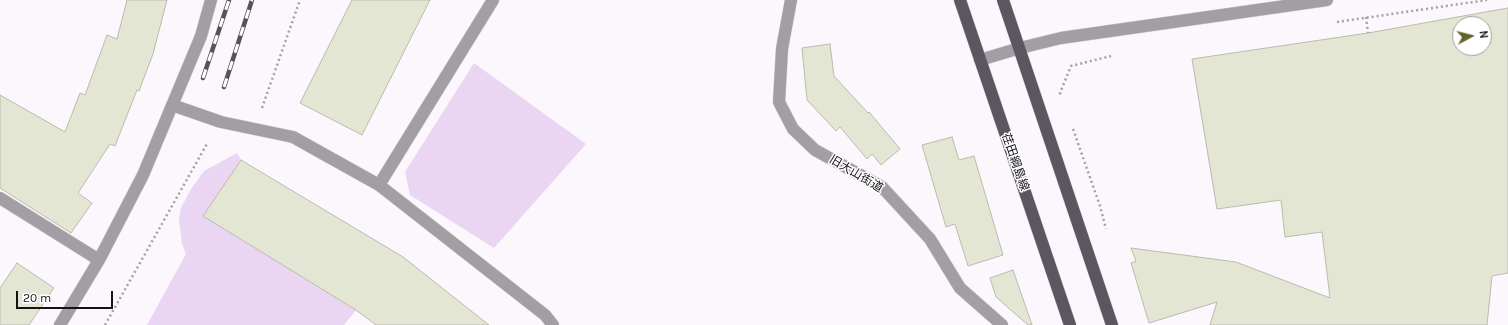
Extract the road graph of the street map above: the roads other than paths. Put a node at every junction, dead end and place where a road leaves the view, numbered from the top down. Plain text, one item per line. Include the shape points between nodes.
1 (211, 0) edge
2 (493, 0) edge
3 (791, 0) edge
4 (960, 0) edge
5 (1004, 0) edge
6 (1327, 0) edge
7 (1280, 4) edge
8 (1020, 48) junction
9 (980, 60) junction
10 (172, 105) junction
11 (379, 184) junction
12 (0, 198) edge
13 (99, 260) junction
14 (60, 325) edge
15 (553, 325) edge
16 (1002, 325) edge
17 (1070, 325) edge
18 (1112, 325) edge

1 - 10 street via 201,36
2 - 11 street
3 - 16 street, 旧大山街道 via 782,49 779,102 793,129 815,150 882,187 930,239 960,288
4 - 9 main road, 荏田綱島線
5 - 8 main road
6 - 7 street
7 - 8 street via 1061,38
8 - 9 street
8 - 18 main road
9 - 17 main road, 荏田綱島線
10 - 11 street via 221,122 293,137
10 - 13 street via 143,175
11 - 15 street via 545,315
12 - 13 street
13 - 14 street

